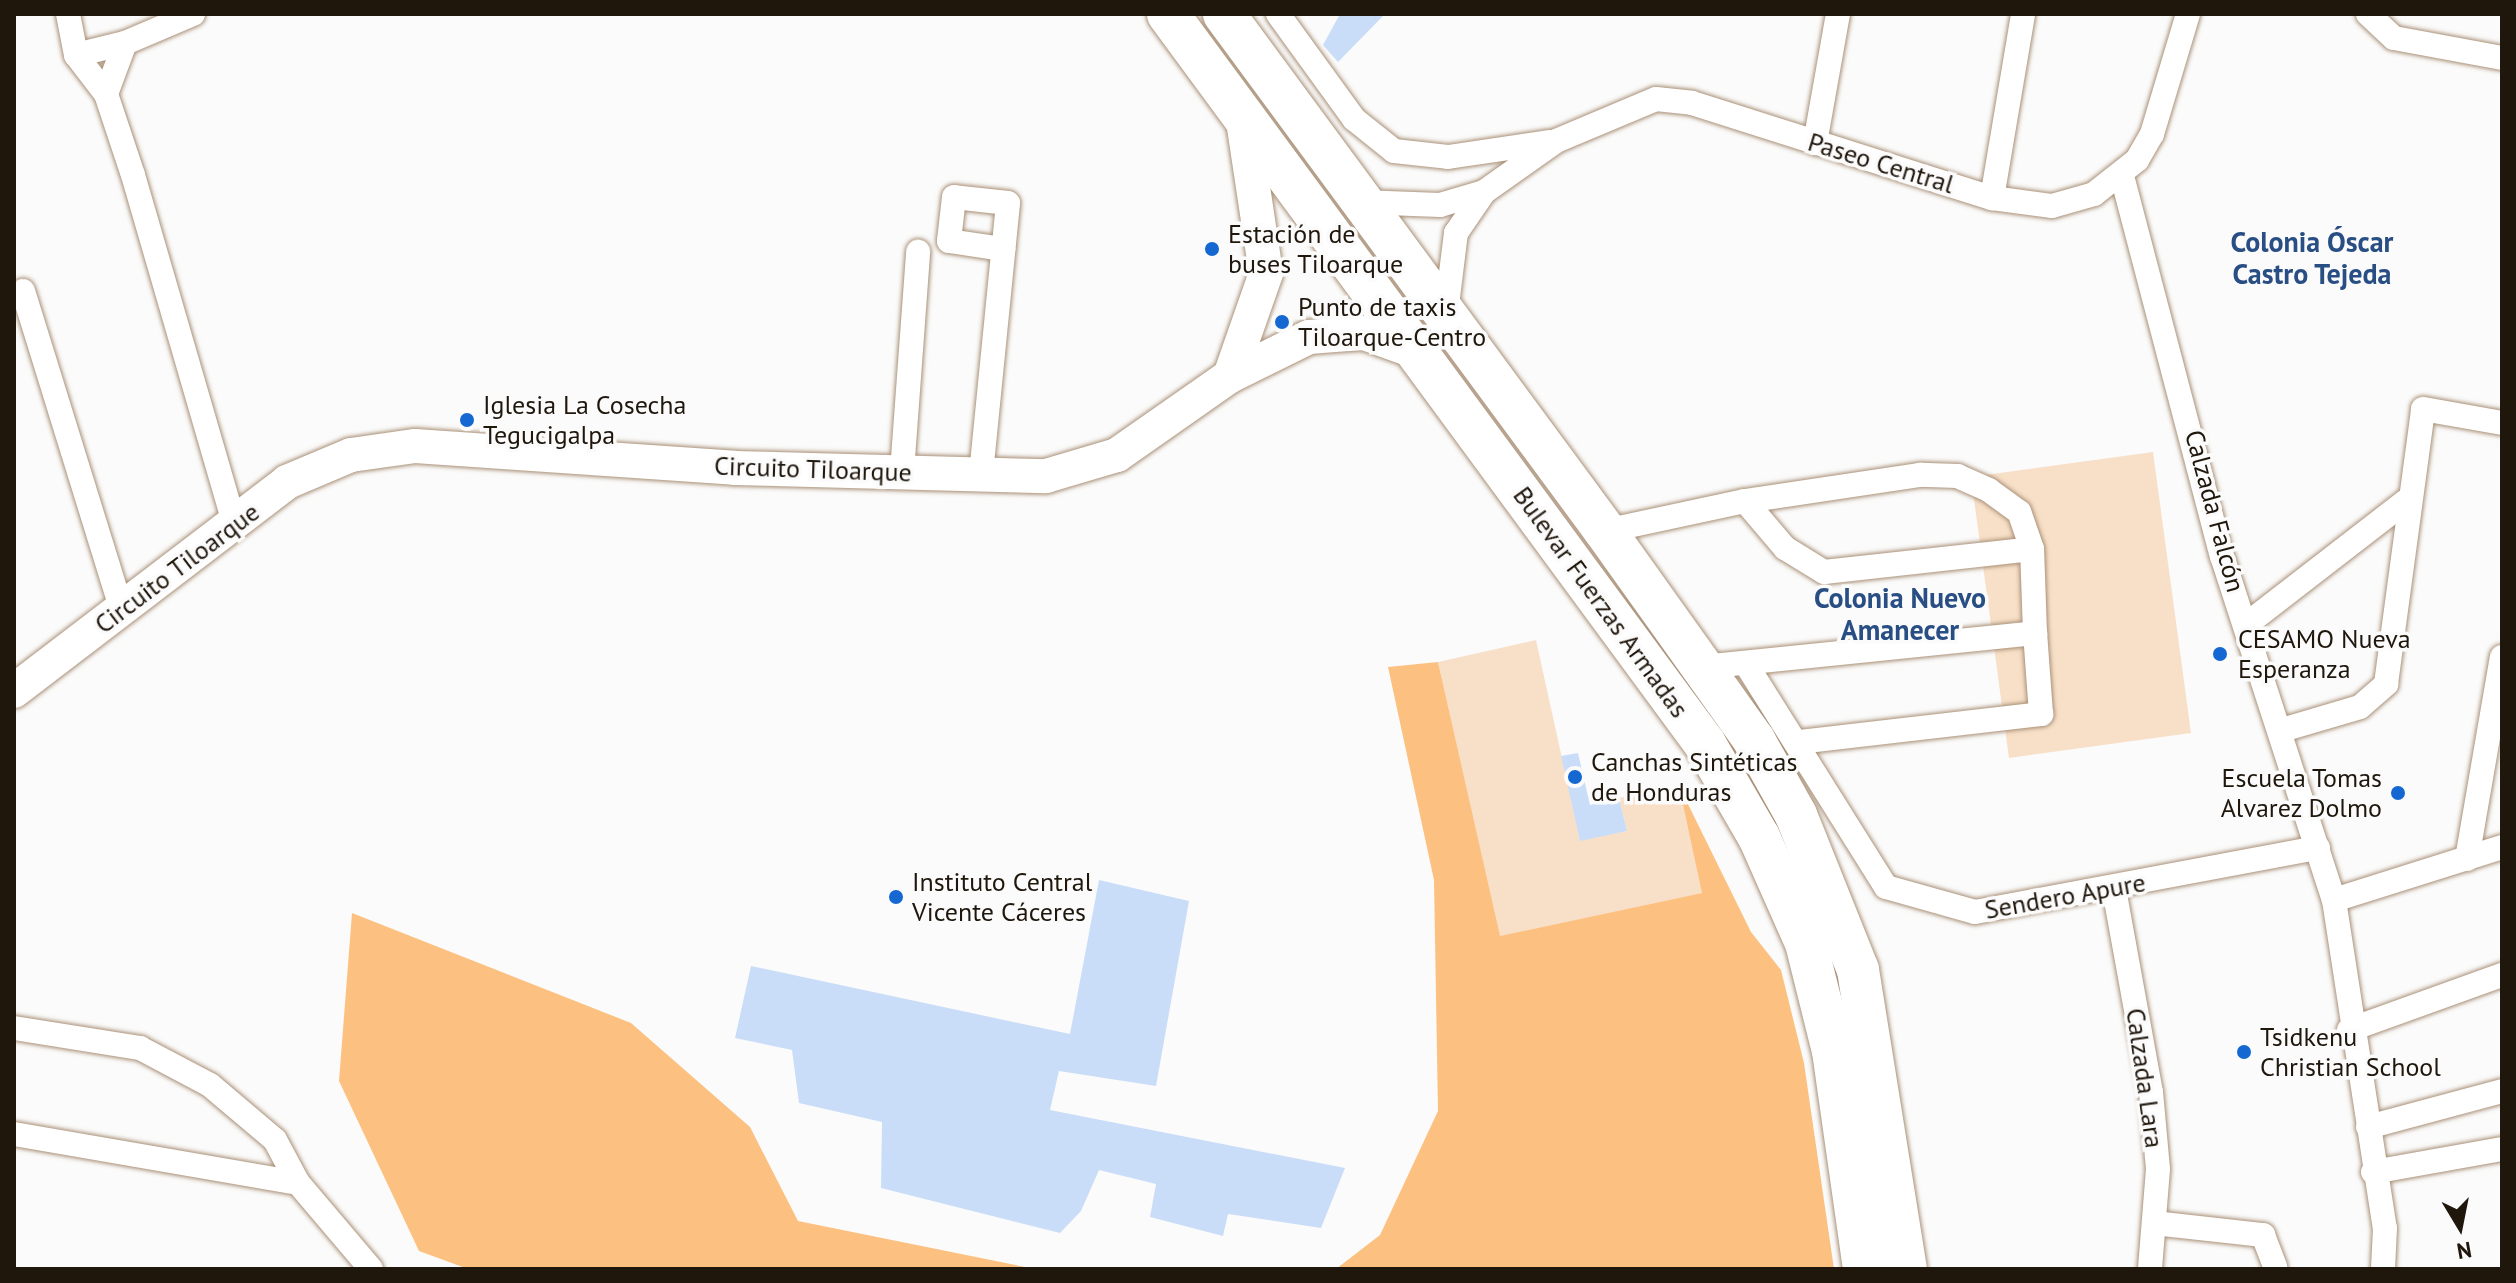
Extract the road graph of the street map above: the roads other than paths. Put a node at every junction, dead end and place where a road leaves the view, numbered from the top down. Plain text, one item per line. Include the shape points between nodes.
1 (68, 14) edge
2 (193, 14) edge
3 (1168, 14) edge
4 (1224, 14) edge
5 (1278, 14) edge
6 (1838, 14) edge
7 (2023, 14) edge
8 (2188, 14) edge
9 (2368, 14) edge
10 (125, 43) junction
11 (76, 55) junction
12 (2502, 58) edge
13 (106, 94) junction
14 (1242, 112) junction
15 (1556, 141) junction
16 (1815, 143) junction
17 (2122, 176) junction
18 (1484, 192) junction
19 (1992, 198) junction
20 (1356, 202) junction
21 (1003, 249) dead end
22 (918, 252) dead end
23 (23, 291) dead end
24 (1446, 313) junction
25 (1417, 352) junction
26 (1230, 376) junction
27 (2502, 423) edge
28 (902, 472) junction
29 (981, 474) junction
30 (1745, 501) junction
31 (2406, 501) junction
32 (235, 526) junction
33 (1605, 531) junction
34 (2032, 549) junction
35 (122, 611) junction
36 (2247, 624) junction
37 (2035, 633) junction
38 (2502, 657) edge
39 (1746, 664) junction
40 (1702, 667) junction
41 (14, 691) edge
42 (2282, 730) junction
43 (1799, 742) junction
44 (2502, 847) edge
45 (2318, 848) junction
46 (2467, 859) junction
47 (2114, 889) junction
48 (2334, 900) junction
49 (2502, 975) edge
50 (14, 1028) edge
51 (2349, 1030) junction
52 (2502, 1091) edge
53 (2368, 1127) junction
54 (14, 1134) edge
55 (2502, 1149) edge
56 (2373, 1172) junction
57 (298, 1183) junction
58 (2154, 1223) junction
59 (2275, 1267) dead end
60 (371, 1269) edge
61 (1864, 1269) edge
62 (1906, 1269) edge
63 (2150, 1269) edge
64 (2383, 1269) edge

1 - 11 street
2 - 10 street
3 - 14 highway, Bulevar Fuerzas Armadas
4 - 20 highway, Bulevar Fuerzas Armadas
5 - 15 street via 1354,119 1394,151 1448,157
6 - 16 street
7 - 19 street
8 - 17 street, Paseo Central via 2152,134
9 - 12 street via 2394,38
10 - 11 street
10 - 13 street
11 - 13 street
13 - 32 street
14 - 25 highway, Bulevar Fuerzas Armadas
14 - 26 street via 1259,193 1266,273
15 - 16 street, Paseo Central via 1656,99 1692,103
15 - 18 street, Paseo Central
16 - 19 street, Paseo Central
17 - 19 street, Paseo Central via 2094,194 2052,206
17 - 36 street, Calzada Falcón via 2222,556
18 - 20 street, Paseo Central via 1440,205
18 - 24 street, Paseo Central via 1456,233
20 - 24 highway, Bulevar Fuerzas Armadas
21 - 29 street
22 - 28 street
23 - 35 street
24 - 33 highway, Bulevar Fuerzas Armadas
25 - 26 street, Circuito Tiloarque via 1364,333 1335,332
25 - 61 highway, Bulevar Fuerzas Armadas via 1705,744 1759,837 1806,943 1833,1051
26 - 29 street, Circuito Tiloarque via 1117,455 1046,476
27 - 31 street via 2423,409
28 - 29 street, Circuito Tiloarque
28 - 32 street, Circuito Tiloarque via 415,446 351,455 287,482
30 - 33 street
30 - 34 street via 1785,548 1824,572
30 - 34 street via 1958,476 2019,512
31 - 36 street
31 - 42 street via 2386,684 2360,707
32 - 35 street, Circuito Tiloarque
33 - 40 highway, Bulevar Fuerzas Armadas
34 - 37 street
35 - 41 street, Circuito Tiloarque
36 - 42 street, Calzada Falcón
37 - 39 street
37 - 43 street via 2041,714
38 - 46 street
39 - 40 street
39 - 43 street, Sendero Apure
40 - 62 highway, Bulevar Fuerzas Armadas via 1789,803 1846,925 1875,1048
42 - 45 street, Calzada Falcón
43 - 47 street, Sendero Apure via 1886,887 1975,912
44 - 46 street
45 - 47 street, Sendero Apure
45 - 48 street, Calzada Falcón
46 - 48 street
47 - 58 street, Calzada Lara via 2151,1092
48 - 51 street, Calzada Falcón
49 - 51 street
50 - 57 street via 140,1048 210,1085 275,1140
51 - 53 street, Calzada Falcón
52 - 53 street
53 - 56 street, Calzada Falcón
54 - 57 street
55 - 56 street
56 - 64 street, Calzada Falcón via 2385,1228
57 - 60 street
58 - 59 street via 2263,1235
58 - 63 street, Calzada Lara

